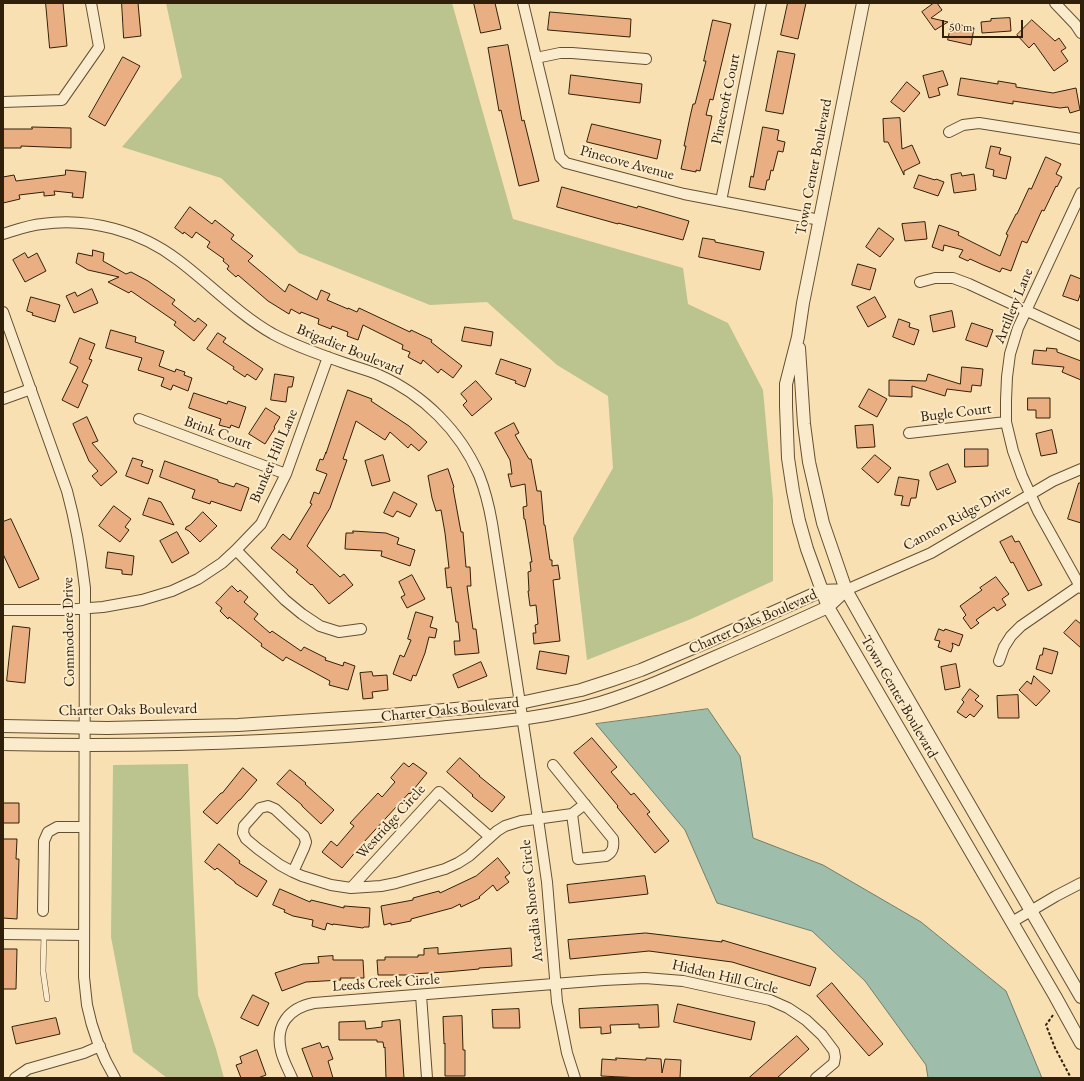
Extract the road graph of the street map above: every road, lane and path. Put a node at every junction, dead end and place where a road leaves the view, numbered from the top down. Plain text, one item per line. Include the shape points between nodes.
1 (91, 3) edge
2 (523, 3) edge
3 (761, 3) edge
4 (863, 3) edge
5 (1055, 3) edge
6 (1081, 34) edge
7 (536, 58) junction
8 (646, 59) dead end
9 (3, 102) edge
10 (949, 132) dead end
11 (1081, 139) edge
12 (1081, 193) edge
13 (721, 201) junction
14 (820, 220) junction
15 (3, 234) edge
16 (920, 282) dead end
17 (1026, 311) junction
18 (3, 312) edge
19 (1081, 336) edge
20 (798, 337) junction
21 (328, 357) junction
22 (31, 389) junction
23 (3, 399) edge
24 (139, 419) dead end
25 (1006, 422) junction
26 (909, 433) dead end
27 (1081, 469) edge
28 (286, 474) junction
29 (1031, 494) junction
30 (236, 550) junction
31 (1080, 587) edge
32 (846, 590) junction
33 (822, 591) junction
34 (828, 607) junction
35 (85, 609) junction
36 (3, 610) edge
37 (361, 629) dead end
38 (999, 661) dead end
39 (520, 703) junction
40 (523, 719) junction
41 (3, 726) edge
42 (84, 728) junction
43 (3, 744) edge
44 (84, 745) junction
45 (553, 765) dead end
46 (585, 804) junction
47 (572, 814) junction
48 (538, 819) junction
49 (84, 827) junction
50 (490, 837) junction
51 (293, 872) junction
52 (1081, 883) edge
53 (351, 888) junction
54 (44, 911) dead end
55 (1032, 911) junction
56 (1012, 922) junction
57 (3, 934) edge
58 (44, 934) junction
59 (83, 935) junction
60 (555, 984) junction
61 (421, 995) junction
62 (1081, 997) edge
63 (47, 1000) dead end
64 (1059, 1004) junction
65 (1081, 1043) edge
66 (100, 1046) junction
67 (15, 1078) edge
68 (115, 1078) edge
69 (292, 1078) edge
70 (427, 1078) edge
71 (574, 1078) edge
72 (816, 1078) edge
73 (1071, 1078) edge

1 - 9 street via 99,47 62,100
2 - 7 street, Pinecove Avenue
3 - 13 street, Pinecroft Court
4 - 14 street, Town Center Boulevard
5 - 6 street
7 - 8 street via 572,53
7 - 13 street, Pinecove Avenue via 560,157 566,163 684,194
10 - 11 street via 963,125 979,123
12 - 17 street, Artillery Lane
13 - 14 street, Pinecove Avenue
14 - 20 street, Town Center Boulevard
15 - 21 street, Brigadier Boulevard via 41,224 64,222 117,229 133,235 157,246 178,260 242,313 272,333
16 - 17 street via 935,278 953,278
17 - 19 street
17 - 25 street, Artillery Lane via 1010,354
18 - 22 street, Commodore Drive
20 - 32 street, Town Center Boulevard via 809,462 823,523
20 - 33 street, Town Center Boulevard via 786,384 788,458 799,520
21 - 28 street, Bunker Hill Lane
21 - 39 street, Brigadier Boulevard via 379,375 408,390 434,411 467,452 488,501
22 - 23 street
22 - 35 street, Commodore Drive via 74,515 85,588
24 - 28 street, Brink Court
25 - 26 street, Bugle Court
25 - 29 street, Artillery Lane via 1013,451
27 - 29 street, Cannon Ridge Drive via 1052,481
28 - 30 street, Bunker Hill Lane via 261,524
29 - 31 street, Artillery Lane
29 - 32 street, Cannon Ridge Drive via 931,553
30 - 35 street, Bunker Hill Lane via 198,579 172,591 142,600
30 - 37 street via 285,600 320,626 339,632
31 - 38 street via 1011,636
32 - 33 street, Charter Oaks Boulevard
32 - 34 street, Charter Oaks Boulevard
32 - 55 street, Town Center Boulevard
33 - 34 street, Town Center Boulevard
33 - 39 street, Charter Oaks Boulevard via 634,672 582,690
34 - 40 street, Charter Oaks Boulevard via 635,691 562,713
34 - 56 street, Town Center Boulevard
35 - 36 street, Bunker Hill Lane
35 - 42 street, Commodore Drive
39 - 40 street, Brigadier Boulevard
39 - 42 street, Charter Oaks Boulevard via 238,725
40 - 44 street, Charter Oaks Boulevard via 389,733 239,742
40 - 48 street, Arcadia Shores Circle
41 - 42 street, Charter Oaks Boulevard
42 - 44 street, Commodore Drive
43 - 44 street, Charter Oaks Boulevard
44 - 49 street, Commodore Drive
45 - 46 street
46 - 47 street
46 - 47 street via 613,839 610,854 578,859
47 - 48 street
48 - 50 street via 505,826
48 - 60 street, Arcadia Shores Circle via 547,882
49 - 54 street via 56,827 48,832 44,842
49 - 59 street, Commodore Drive
50 - 53 street via 469,856 445,869 396,883
50 - 53 street, Westridge Circle via 439,792
51 - 51 street via 246,839 243,833 244,826 260,808 268,806 276,809 304,836 306,842
51 - 53 street via 316,881
52 - 55 street
55 - 56 street
55 - 62 street, Town Center Boulevard
56 - 64 street, Town Center Boulevard
57 - 58 street
58 - 59 street
58 - 63 lane via 43,971
59 - 66 street, Commodore Drive via 87,1005
60 - 61 street, Leeds Creek Circle
60 - 71 street, Arcadia Shores Circle via 562,1031
60 - 72 street, Hidden Hill Circle via 666,979 770,1000 806,1020 834,1051 834,1063
61 - 69 street, Leeds Creek Circle via 314,1003 291,1013 281,1029 280,1041
61 - 70 street
64 - 65 street, Town Center Boulevard
64 - 73 path via 1046,1025
66 - 67 street via 84,1053 28,1068
66 - 68 street, Commodore Drive

